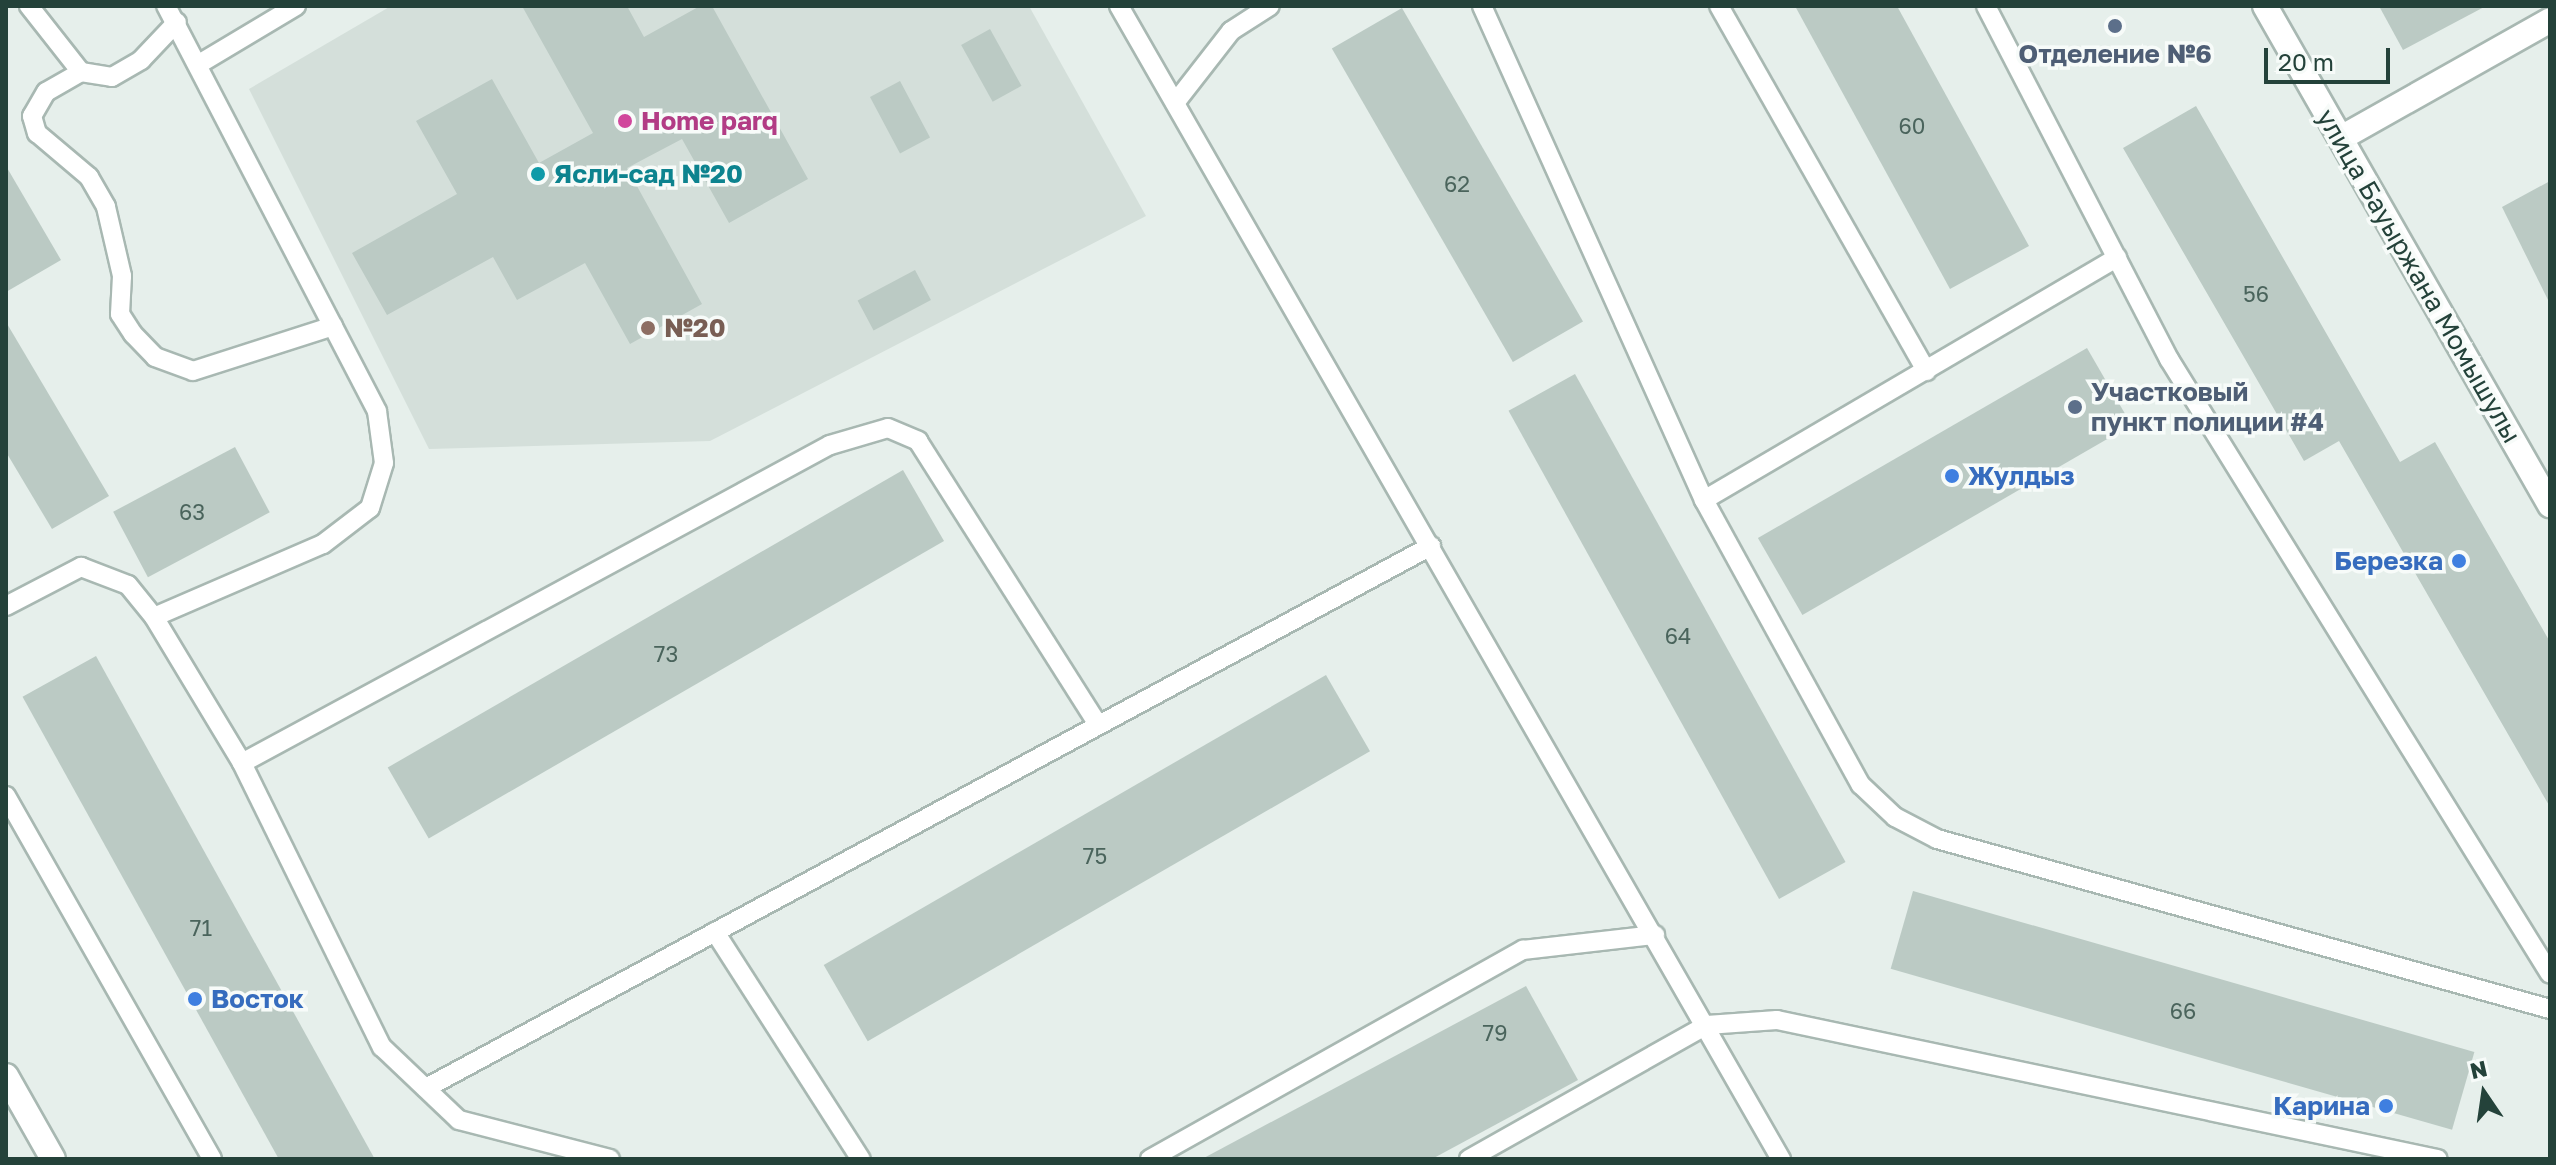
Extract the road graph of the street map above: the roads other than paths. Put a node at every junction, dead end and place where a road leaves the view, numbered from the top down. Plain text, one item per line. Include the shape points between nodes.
1 (29, 6) edge
2 (166, 6) edge
3 (296, 6) edge
4 (1119, 6) edge
5 (1270, 6) edge
6 (1482, 6) edge
7 (1719, 6) edge
8 (1986, 6) edge
9 (2265, 6) edge
10 (2550, 20) edge
11 (177, 22) junction
12 (199, 64) junction
13 (81, 72) junction
14 (1175, 103) junction
15 (2341, 138) junction
16 (2117, 258) junction
17 (333, 326) junction
18 (1926, 371) junction
19 (1704, 500) junction
20 (2550, 505) edge
21 (1431, 546) junction
22 (6, 606) edge
23 (154, 617) junction
24 (1098, 725) junction
25 (242, 763) junction
26 (6, 796) edge
27 (715, 932) junction
28 (1655, 935) junction
29 (2550, 974) edge
30 (2550, 1009) edge
31 (1707, 1025) junction
32 (6, 1076) edge
33 (426, 1088) junction
34 (53, 1159) edge
35 (212, 1159) edge
36 (610, 1159) edge
37 (861, 1159) edge
38 (1150, 1159) edge
39 (1469, 1159) edge
40 (1781, 1159) edge
41 (2438, 1159) edge

1 - 13 lane
2 - 11 lane
3 - 12 lane
4 - 14 lane
5 - 14 lane via 1231,31
6 - 19 lane
7 - 18 lane
8 - 16 lane
9 - 15 street, улица Бауыржана Момышулы
10 - 15 street
11 - 12 lane
11 - 13 lane via 141,60 112,77
12 - 17 lane
13 - 17 lane via 46,92 32,116 37,133 89,177 106,207 122,276 120,314 155,357 193,371
14 - 21 lane
15 - 20 street, улица Бауыржана Момышулы
16 - 18 lane
16 - 29 lane via 2169,359
17 - 23 lane via 377,411 384,463 370,508 323,544
18 - 19 lane
19 - 30 lane via 1861,785 1895,817 1937,839
21 - 24 lane
21 - 28 lane
22 - 23 lane via 81,567 128,585
23 - 25 lane
24 - 25 lane via 918,441 888,428 830,445
24 - 27 lane
25 - 33 lane via 382,1047
26 - 35 lane
27 - 33 lane
27 - 37 lane
28 - 31 lane
28 - 38 lane via 1523,950
31 - 39 lane
31 - 40 lane
31 - 41 lane via 1777,1020
32 - 34 street
33 - 36 lane via 459,1120

